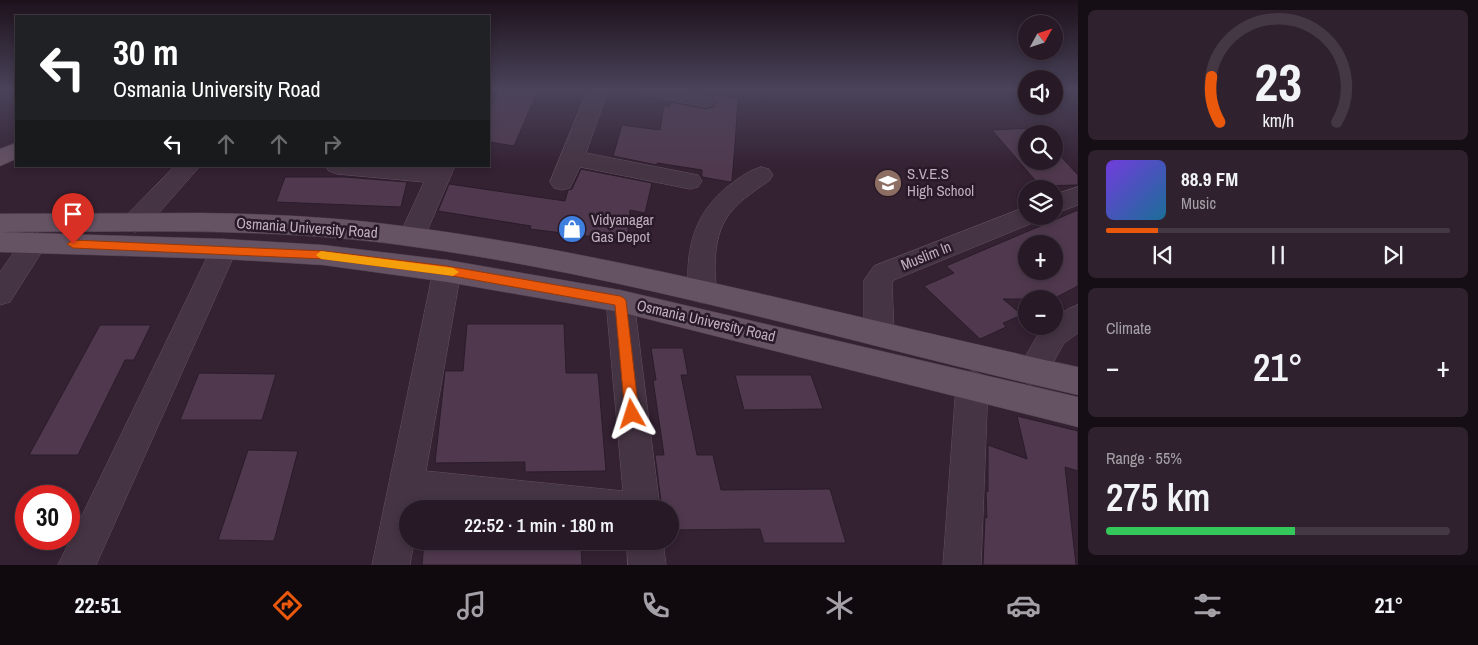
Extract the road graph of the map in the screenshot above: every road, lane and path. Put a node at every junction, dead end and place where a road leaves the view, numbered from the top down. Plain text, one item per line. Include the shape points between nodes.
1 (588, 116) edge
2 (15, 134) edge
3 (8, 151) edge
4 (573, 158) junction
5 (188, 167) edge
6 (359, 167) edge
7 (441, 171) edge
8 (760, 175) dead end
9 (690, 181) dead end
10 (562, 182) dead end
11 (1078, 195) edge
12 (1063, 201) edge
13 (1018, 219) edge
14 (0, 223) edge
15 (135, 223) junction
16 (412, 236) junction
17 (0, 242) edge
18 (35, 242) junction
19 (224, 249) junction
20 (447, 271) junction
21 (702, 292) junction
22 (0, 294) edge
23 (620, 301) junction
24 (1078, 317) edge
25 (879, 332) junction
26 (1032, 372) junction
27 (1078, 381) edge
28 (972, 385) junction
29 (1078, 412) edge
30 (406, 487) junction
31 (537, 500) edge
32 (641, 500) edge
33 (646, 550) edge
34 (77, 565) edge
35 (391, 565) edge
36 (647, 565) edge
37 (962, 565) edge

1 - 4 street
2 - 3 main road
4 - 9 street
4 - 10 street
5 - 15 street
6 - 7 street
7 - 16 street
8 - 21 street via 729,199 712,219 705,236
11 - 12 street
13 - 25 street, Muslim ln via 884,273 878,280
14 - 15 main road, Osmania University Road
15 - 16 main road, Osmania University Road via 321,227
16 - 21 main road, Osmania University Road via 534,257
17 - 18 main road, Osmania University Road
18 - 19 main road, Osmania University Road
18 - 22 street
19 - 20 main road, Osmania University Road via 324,255
19 - 34 street
20 - 23 main road, Osmania University Road
20 - 30 street
21 - 25 main road, Osmania University Road
23 - 28 main road, Osmania University Road
23 - 32 street
24 - 26 street via 1054,334
25 - 26 main road, Osmania University Road
26 - 27 main road, Osmania University Road
28 - 29 main road, Osmania University Road
28 - 37 street
30 - 31 street
30 - 35 street
33 - 36 street

